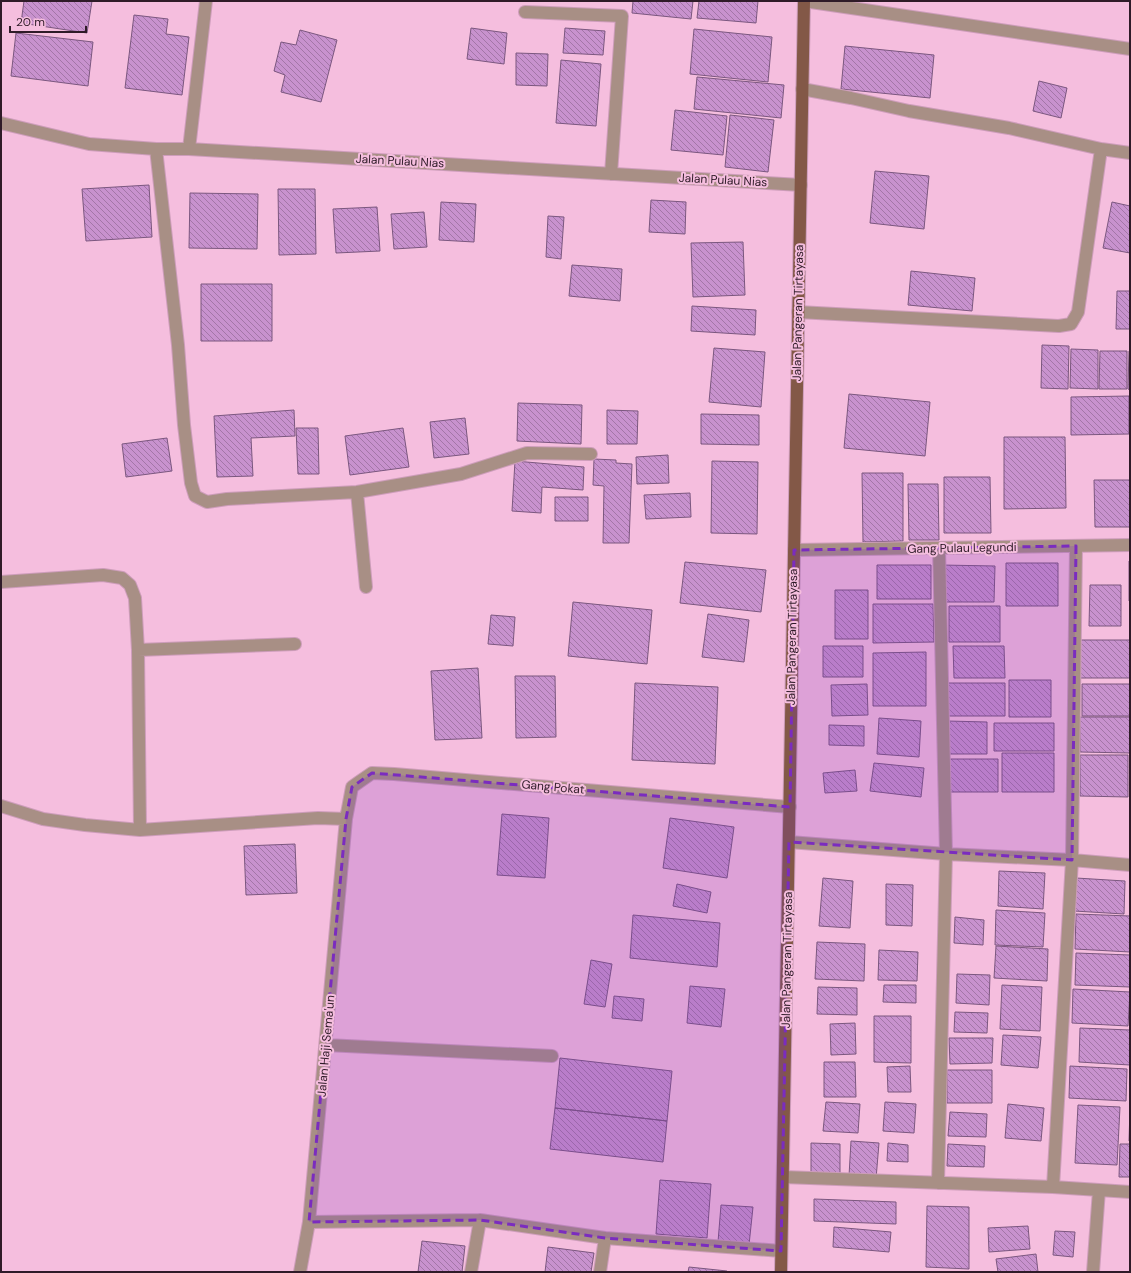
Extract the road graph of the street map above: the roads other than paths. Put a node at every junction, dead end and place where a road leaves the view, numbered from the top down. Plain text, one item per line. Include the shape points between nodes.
1 (206, 1) edge
2 (804, 1) edge
3 (525, 12) dead end
4 (1130, 50) edge
5 (802, 89) junction
6 (1, 123) edge
7 (156, 149) junction
8 (189, 149) junction
9 (1102, 149) junction
10 (1130, 153) edge
11 (611, 174) junction
12 (800, 185) junction
13 (798, 312) junction
14 (591, 454) dead end
15 (356, 492) junction
16 (1130, 545) edge
17 (1076, 546) junction
18 (939, 548) junction
19 (794, 550) junction
20 (1, 582) edge
21 (366, 586) dead end
22 (295, 644) dead end
23 (138, 650) junction
24 (1, 806) edge
25 (790, 807) junction
26 (346, 819) junction
27 (140, 830) junction
28 (789, 842) junction
29 (946, 854) junction
30 (1072, 860) junction
31 (1130, 865) edge
32 (326, 1045) junction
33 (552, 1056) dead end
34 (783, 1177) junction
35 (938, 1183) junction
36 (1053, 1187) junction
37 (1099, 1190) junction
38 (1130, 1192) edge
39 (480, 1220) junction
40 (310, 1222) junction
41 (605, 1238) junction
42 (781, 1251) junction
43 (300, 1272) edge
44 (471, 1272) edge
45 (600, 1272) edge
46 (781, 1272) edge
47 (1092, 1272) edge

1 - 8 street
2 - 4 street
2 - 5 main road, Jalan Pangeran Tirtayasa
3 - 11 street via 622,16
5 - 9 street via 1009,128
5 - 12 main road, Jalan Pangeran Tirtayasa
6 - 7 street, Jalan Pulau Nias via 89,144
7 - 8 street, Jalan Pulau Nias
7 - 15 street via 178,345 184,425 191,483 196,496 207,502
8 - 11 street, Jalan Pulau Nias
9 - 10 street
9 - 13 street via 1078,312 1071,324 1059,326
11 - 12 street, Jalan Pulau Nias
12 - 13 main road, Jalan Pangeran Tirtayasa
13 - 19 main road, Jalan Pangeran Tirtayasa
14 - 15 street via 527,454 461,474
15 - 21 street
16 - 17 street, Gang Pulau Legundi
17 - 18 street, Gang Pulau Legundi
17 - 30 street
18 - 19 street, Gang Pulau Legundi
18 - 29 street
19 - 25 main road, Jalan Pangeran Tirtayasa
20 - 23 street via 103,575 122,578 130,585 135,598
22 - 23 street
23 - 27 street
24 - 27 street via 43,819
25 - 26 street, Gang Pokat via 372,773 352,787
25 - 28 main road, Jalan Pangeran Tirtayasa
26 - 27 street via 318,818
26 - 32 street, Jalan Haji Sema'un
28 - 29 street
28 - 34 main road, Jalan Pangeran Tirtayasa
29 - 30 street
29 - 35 street
30 - 31 street
30 - 36 street
32 - 33 street
32 - 40 street, Jalan Haji Sema'un
34 - 35 street
34 - 42 main road, Jalan Pangeran Tirtayasa
35 - 36 street
36 - 37 street
37 - 38 street
37 - 47 street
39 - 40 street
39 - 41 street
39 - 44 street
40 - 43 street, Jalan Haji Sema'un
41 - 42 street
41 - 45 street
42 - 46 main road, Jalan Pangeran Tirtayasa

